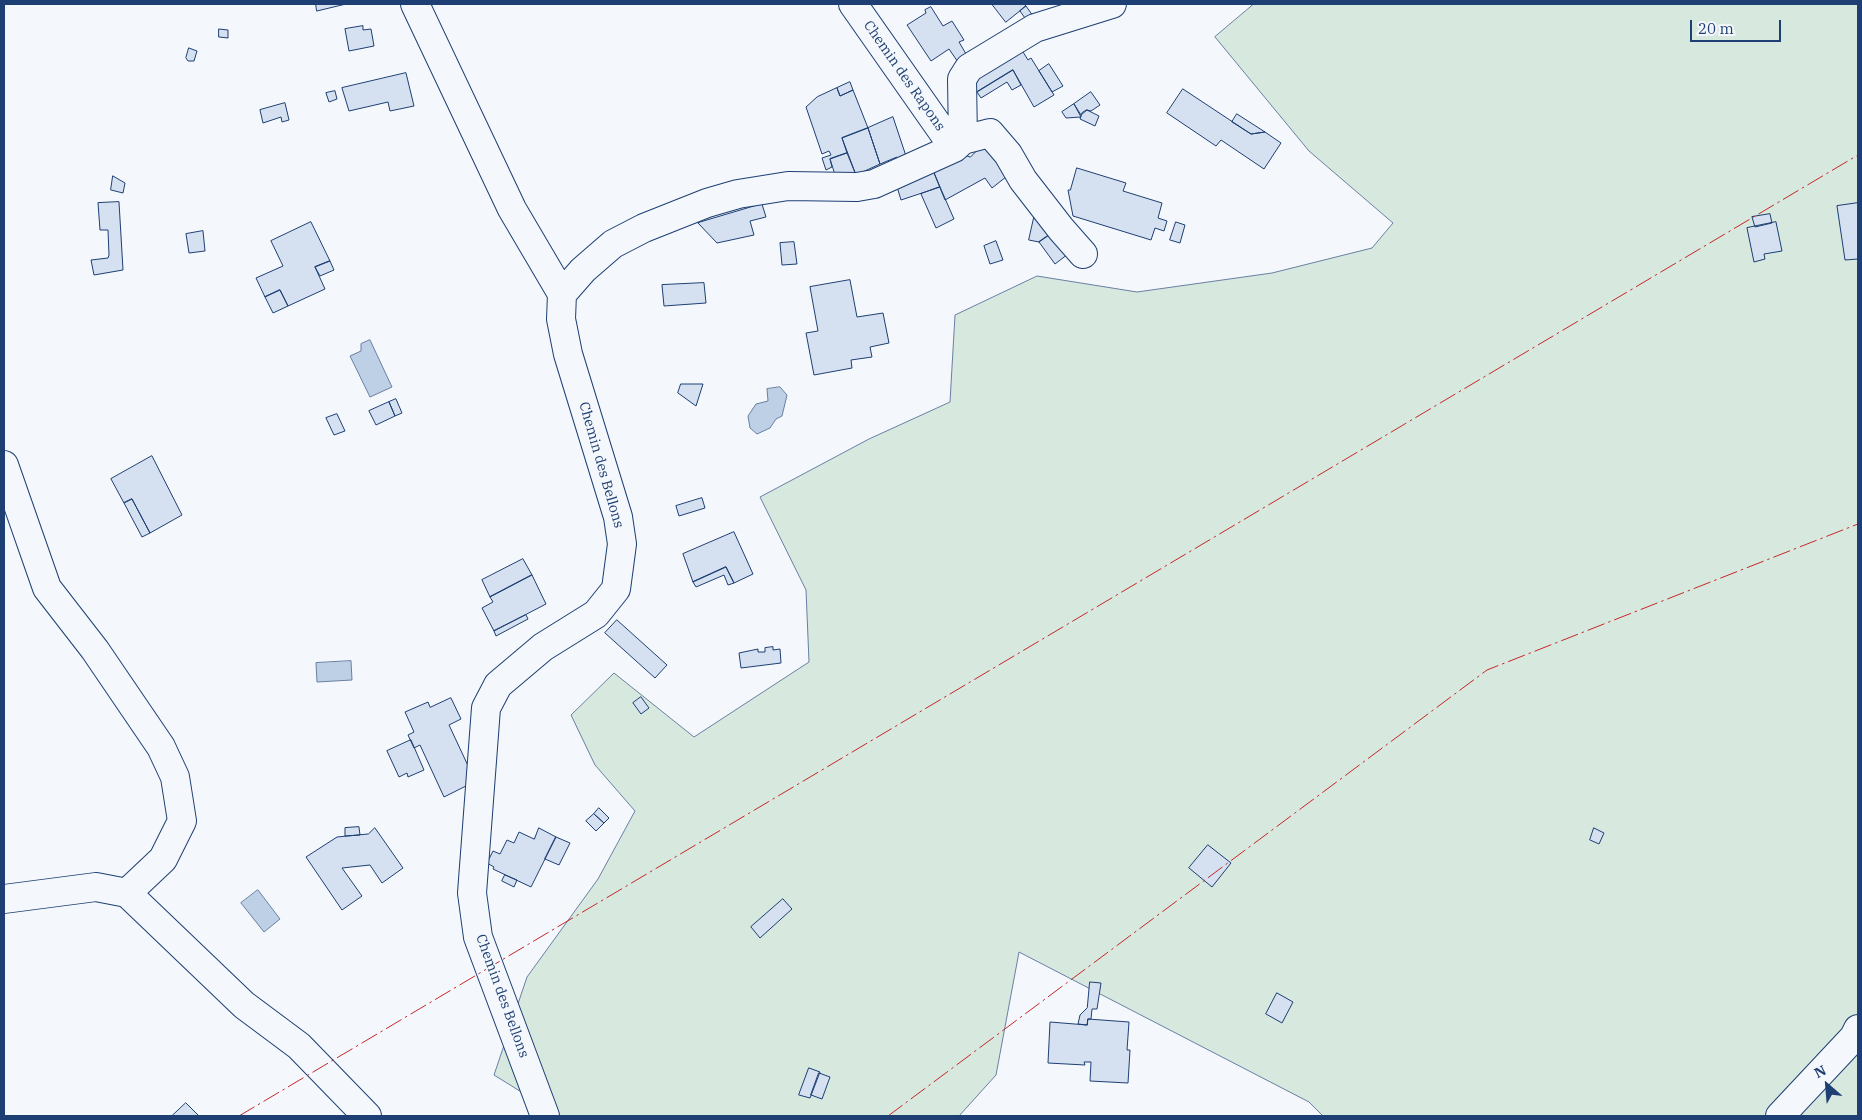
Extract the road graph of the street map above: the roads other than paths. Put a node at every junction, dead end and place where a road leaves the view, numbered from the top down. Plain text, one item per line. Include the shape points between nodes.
1 (415, 4) edge
2 (853, 4) edge
3 (1112, 4) edge
4 (958, 144) junction
5 (1084, 254) dead end
6 (562, 294) junction
7 (4, 465) edge
8 (127, 893) junction
9 (4, 899) edge
10 (1858, 1029) edge
11 (367, 1116) edge
12 (545, 1116) edge
13 (1780, 1116) edge

1 - 6 street via 512,209
2 - 4 street, Chemin des Rapons
3 - 4 street via 1035,28 969,68 962,79
4 - 5 street via 990,133 1060,229
4 - 6 street via 874,184 857,187 788,186 707,203 613,244 582,270
6 - 12 street, Chemin des Bellons via 561,318 568,354 618,517 622,544 616,589 596,614 535,654 498,686 486,708 472,893 478,936
7 - 8 street via 47,588 95,650 161,747 175,777 182,821 163,859
8 - 9 street via 96,887
8 - 11 street via 244,1005 299,1046
10 - 13 street

